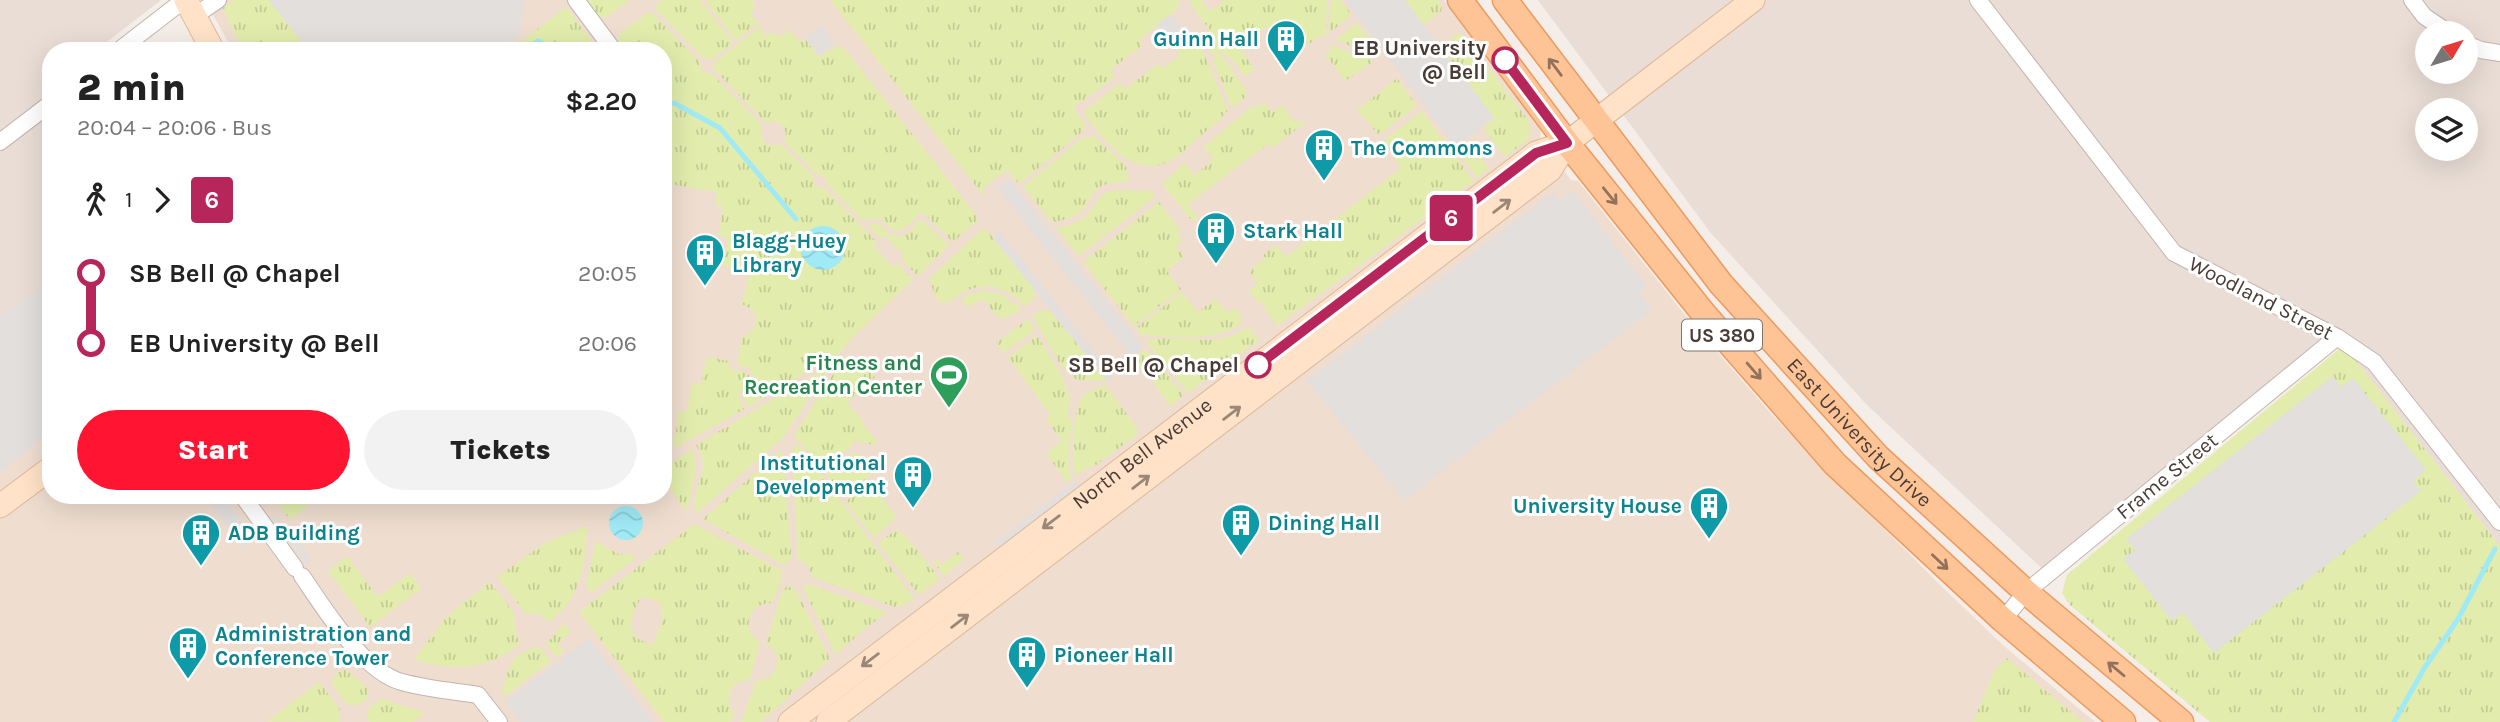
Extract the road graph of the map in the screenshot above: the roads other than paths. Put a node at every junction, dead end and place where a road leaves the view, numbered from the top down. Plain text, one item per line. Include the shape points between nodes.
1 (218, 0) edge
2 (576, 0) edge
3 (1460, 0) edge
4 (1505, 0) edge
5 (1753, 0) edge
6 (1978, 0) edge
7 (2412, 0) edge
8 (189, 5) edge
9 (2431, 21) edge
10 (132, 42) edge
11 (208, 42) edge
12 (607, 42) edge
13 (2478, 48) edge
14 (2500, 53) edge
15 (42, 110) edge
16 (1596, 121) junction
17 (0, 142) edge
18 (1567, 143) junction
19 (2337, 337) junction
20 (42, 475) edge
21 (249, 504) edge
22 (0, 506) edge
23 (2500, 522) edge
24 (2026, 592) junction
25 (2003, 620) junction
26 (499, 722) edge
27 (790, 722) edge
28 (828, 722) edge
29 (2123, 722) edge
30 (2181, 722) edge

1 - 8 street
2 - 12 street
3 - 18 main road, East University Drive / US 380
16 -> 4 main road, East University Drive / US 380
5 - 16 main road, North Bell Avenue
6 - 19 street, Woodland Street via 2174,253
7 - 9 street
8 - 10 street
8 - 11 main road
13 - 14 street
15 - 17 street
16 - 18 main road, North Bell Avenue
16 - 24 main road, East University Drive / US 380 via 1721,284 1878,457
18 -> 25 main road, East University Drive / US 380 via 1704,314 1835,464
18 -> 27 main road, North Bell Avenue via 1536,153
28 -> 18 main road, North Bell Avenue via 1550,170
19 - 23 street, Woodland Street via 2374,362
19 - 24 street, Frame Street
20 - 22 main road
21 - 26 street via 365,658 399,682 478,695
24 - 25 street, Frame Street
30 -> 24 main road, East University Drive / US 380
25 - 29 main road, East University Drive / US 380

